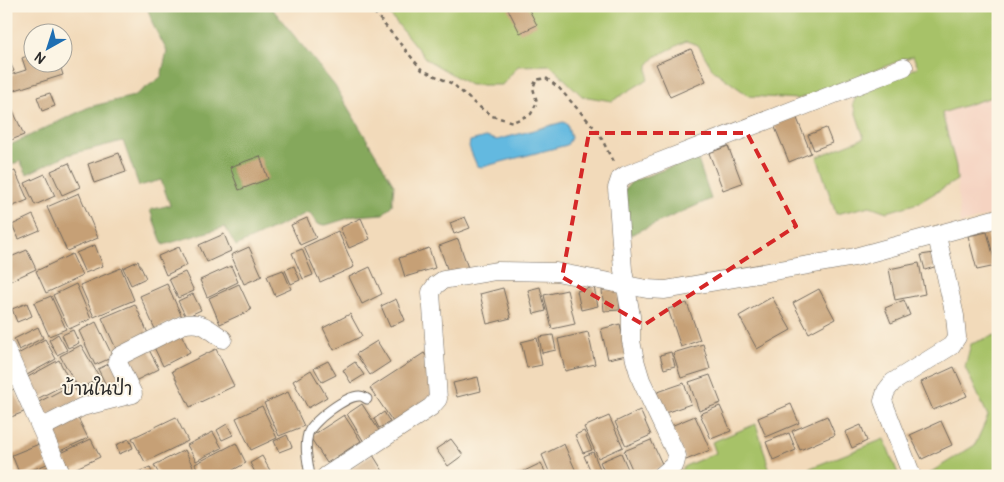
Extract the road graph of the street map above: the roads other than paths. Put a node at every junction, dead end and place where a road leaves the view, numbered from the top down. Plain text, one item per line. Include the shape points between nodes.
1 (904, 67) dead end
2 (998, 218) edge
3 (937, 236) junction
4 (626, 284) junction
5 (224, 339) dead end
6 (6, 349) edge
7 (367, 399) dead end
8 (41, 428) junction
9 (62, 476) edge
10 (310, 476) edge
11 (326, 476) edge
12 (661, 476) edge
13 (912, 476) edge

1 - 4 street via 620,179 618,188
2 - 3 street
3 - 4 street via 855,257 665,290
3 - 13 street via 958,337 951,346 892,382 883,401
4 - 11 street via 556,272 496,271 443,280 431,292 438,399 431,407
4 - 12 street via 631,341 641,380 678,456 675,464
5 - 8 street via 202,324 182,325 117,360 133,394 82,407
6 - 8 street
7 - 10 lane via 360,396 348,400 317,420 308,431 305,445
8 - 9 street

